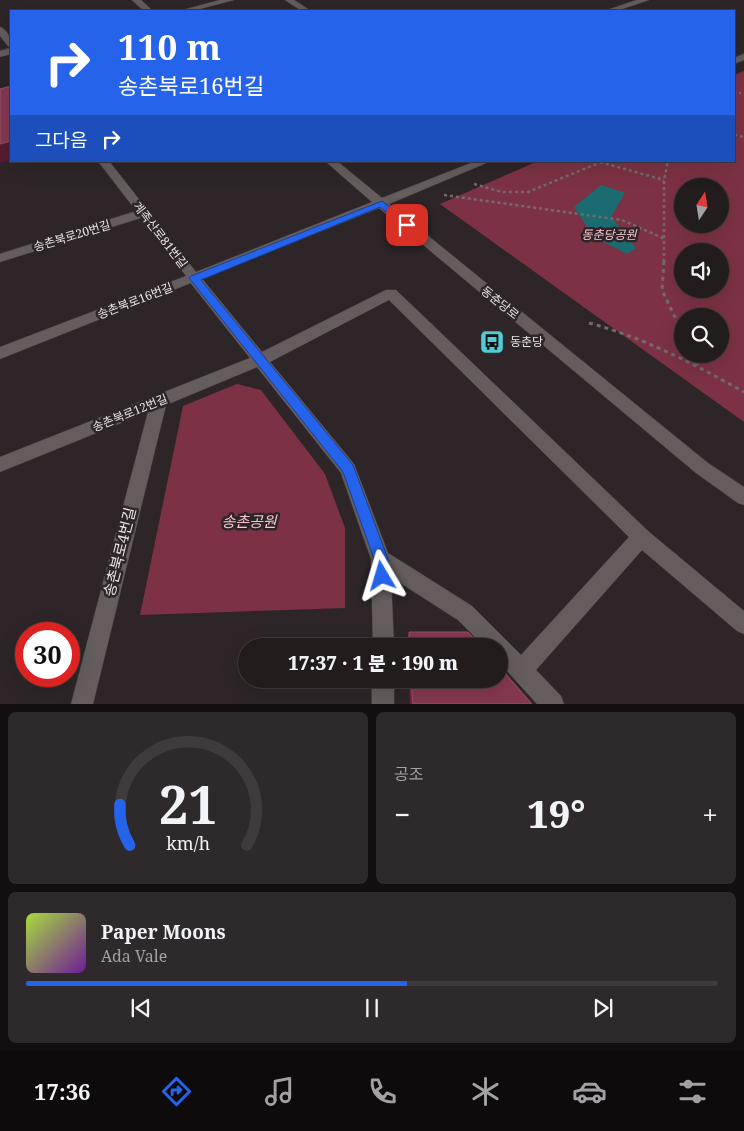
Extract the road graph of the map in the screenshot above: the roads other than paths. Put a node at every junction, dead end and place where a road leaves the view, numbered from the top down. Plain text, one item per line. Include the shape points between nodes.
1 (136, 0) edge
2 (230, 0) edge
3 (289, 0) edge
4 (644, 0) edge
5 (148, 10) edge
6 (187, 10) edge
7 (305, 10) edge
8 (611, 10) edge
9 (0, 30) edge
10 (10, 43) edge
11 (104, 162) edge
12 (331, 162) edge
13 (484, 162) edge
14 (382, 204) junction
15 (144, 213) junction
16 (0, 258) edge
17 (194, 278) junction
18 (0, 353) edge
19 (260, 360) junction
20 (159, 401) junction
21 (0, 466) edge
22 (744, 497) edge
23 (641, 537) junction
24 (381, 559) junction
25 (744, 624) edge
26 (382, 638) edge
27 (489, 638) edge
28 (508, 657) edge
29 (522, 670) junction
30 (383, 688) edge
31 (82, 704) edge
32 (383, 704) edge
33 (553, 704) edge

1 - 5 street
2 - 6 street
3 - 7 street
4 - 8 street
9 - 10 street
11 - 15 street, 계족산로81번길
12 - 14 street, 동춘당로
13 - 14 street, 송촌북로16번길
14 - 17 street, 송촌북로16번길
14 - 22 street, 동춘당로 via 702,468
15 - 16 street, 송촌북로20번길
15 - 17 street, 계족산로81번길
17 - 18 street, 송촌북로16번길
17 - 19 street, 계족산로81번길
19 - 20 street, 송촌북로12번길
19 - 23 street, 송촌북로12번길 via 391,293
19 - 24 street, 계족산로81번길 via 348,469
20 - 21 street, 송촌북로12번길
20 - 31 street, 송촌북로4번길
23 - 25 street
23 - 29 street
24 - 26 street, 계족산로81번길
24 - 27 street via 465,613
28 - 29 street
29 - 33 street
30 - 32 street

